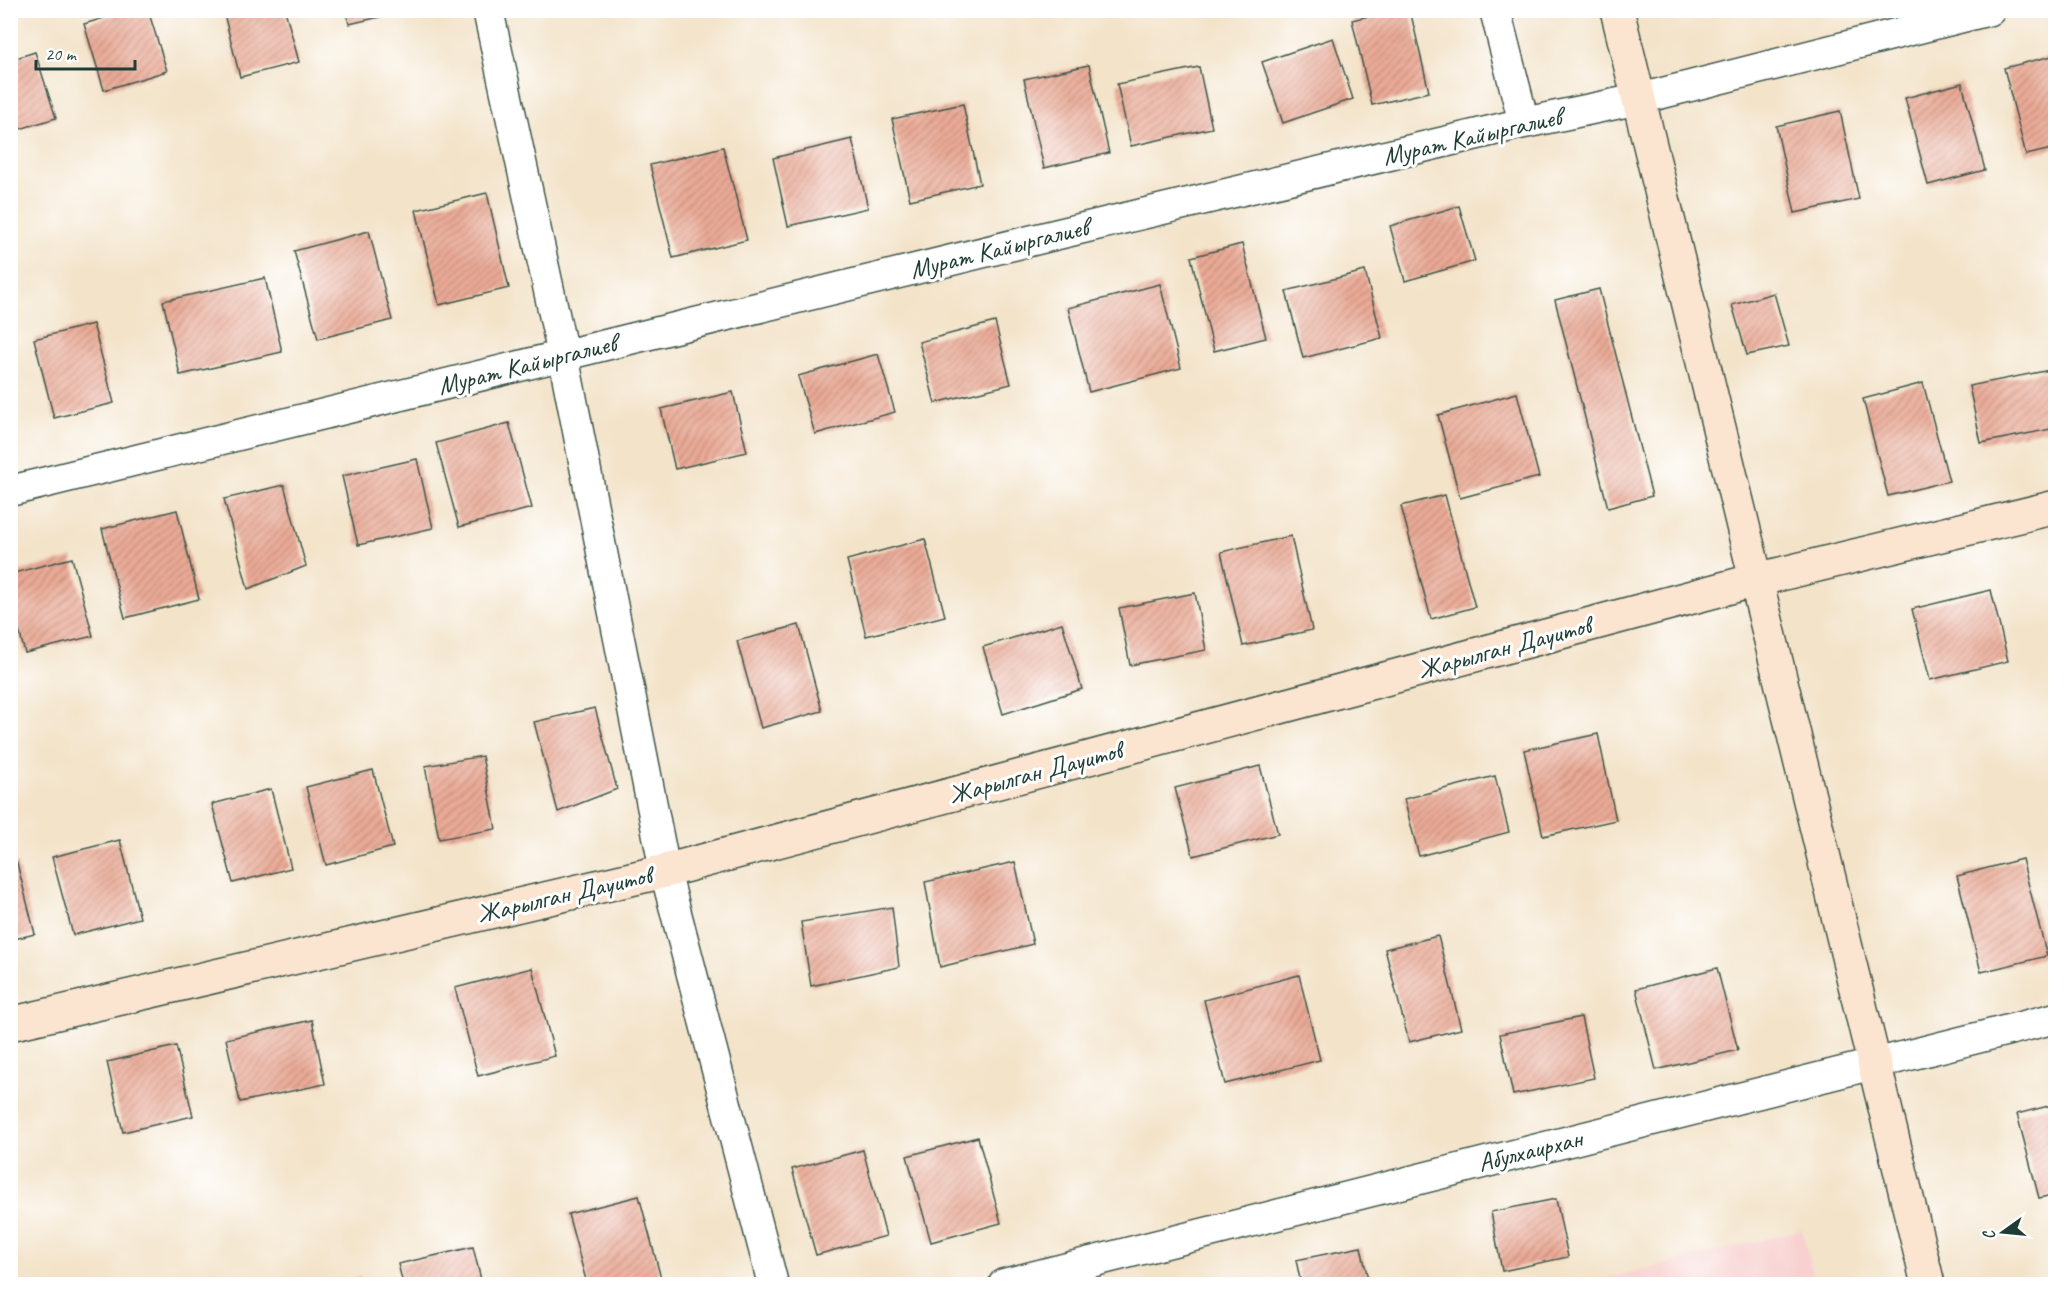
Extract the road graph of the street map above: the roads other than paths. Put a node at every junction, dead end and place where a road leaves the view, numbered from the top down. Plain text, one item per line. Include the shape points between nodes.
1 (488, 10) edge
2 (1495, 10) edge
3 (1617, 10) edge
4 (1989, 10) edge
5 (1639, 99) junction
6 (1524, 123) junction
7 (563, 355) junction
8 (10, 491) edge
9 (2055, 507) edge
10 (1756, 580) junction
11 (665, 870) junction
12 (2055, 1018) edge
13 (10, 1024) edge
14 (1874, 1062) junction
15 (773, 1284) edge
16 (1004, 1284) edge
17 (1928, 1284) edge

1 - 7 street
2 - 6 street
3 - 5 street
4 - 5 street, Мурат Кайыргалиев
5 - 6 street, Мурат Кайыргалиев
5 - 10 street
6 - 7 street, Мурат Кайыргалиев
7 - 8 street, Мурат Кайыргалиев
7 - 11 street
9 - 10 street, Жарылган Дауитов
10 - 11 street, Жарылган Дауитов
10 - 14 street
11 - 13 street, Жарылган Дауитов
11 - 15 street
12 - 14 street, Абулхаирхан
14 - 16 street, Абулхаирхан
14 - 17 street

